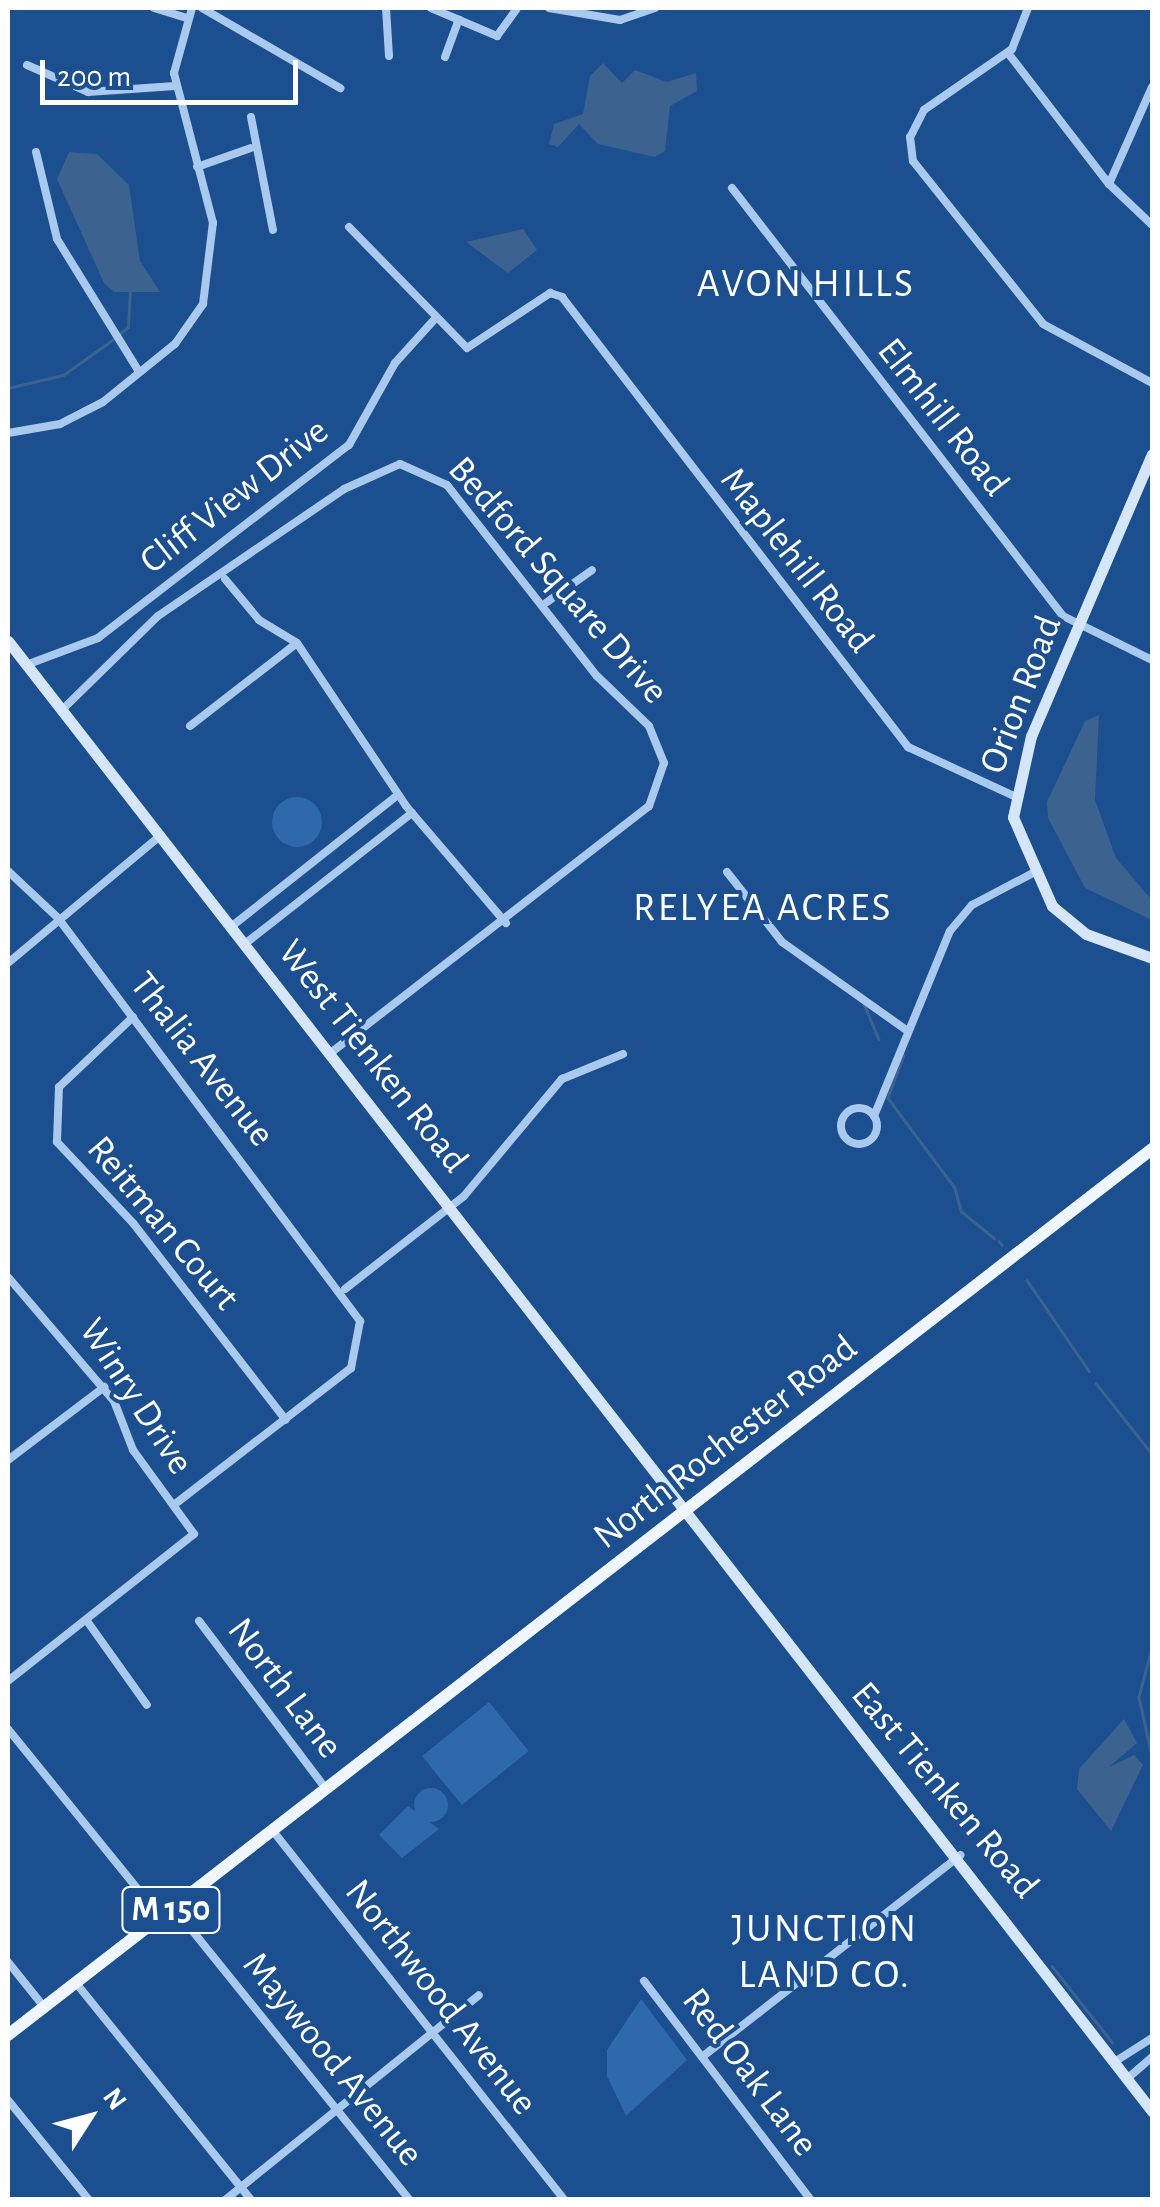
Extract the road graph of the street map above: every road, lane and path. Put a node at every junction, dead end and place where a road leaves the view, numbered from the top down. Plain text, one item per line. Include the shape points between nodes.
1 (154, 8) edge
2 (192, 8) edge
3 (202, 8) edge
4 (386, 8) edge
5 (431, 8) edge
6 (517, 8) edge
7 (548, 8) edge
8 (656, 8) edge
9 (1028, 8) edge
10 (638, 11) edge
11 (187, 18) junction
12 (459, 19) junction
13 (1008, 53) junction
14 (389, 56) dead end
15 (445, 56) dead end
16 (27, 65) dead end
17 (175, 86) junction
18 (1152, 87) edge
19 (340, 88) dead end
20 (251, 117) dead end
21 (252, 148) junction
22 (36, 152) dead end
23 (197, 167) junction
24 (1108, 184) junction
25 (732, 188) dead end
26 (1152, 225) edge
27 (348, 226) dead end
28 (273, 230) dead end
29 (433, 321) junction
30 (140, 372) junction
31 (1152, 382) edge
32 (8, 433) edge
33 (1152, 454) edge
34 (592, 570) dead end
35 (224, 578) junction
36 (546, 602) junction
37 (1080, 627) junction
38 (8, 641) edge
39 (297, 643) junction
40 (1152, 660) edge
41 (26, 665) junction
42 (63, 708) junction
43 (190, 726) dead end
44 (398, 795) junction
45 (1014, 796) junction
46 (412, 814) junction
47 (161, 834) junction
48 (8, 871) edge
49 (727, 872) dead end
50 (1031, 874) junction
51 (58, 918) junction
52 (506, 924) junction
53 (232, 926) junction
54 (246, 943) junction
55 (1152, 958) edge
56 (8, 962) edge
57 (133, 1018) junction
58 (905, 1030) junction
59 (331, 1053) junction
60 (624, 1054) dead end
61 (880, 1098) junction
62 (863, 1109) junction
63 (874, 1116) junction
64 (1152, 1149) edge
65 (450, 1207) junction
66 (8, 1277) edge
67 (344, 1289) junction
68 (104, 1387) junction
69 (286, 1420) junction
70 (8, 1460) edge
71 (174, 1505) junction
72 (682, 1516) junction
73 (87, 1621) junction
74 (199, 1622) dead end
75 (8, 1681) edge
76 (148, 1705) dead end
77 (8, 1729) edge
78 (330, 1786) junction
79 (273, 1831) junction
80 (961, 1856) junction
81 (174, 1908) junction
82 (160, 1918) junction
83 (8, 1962) edge
84 (644, 1980) dead end
85 (76, 1983) junction
86 (480, 1995) dead end
87 (44, 2007) junction
88 (432, 2032) junction
89 (8, 2035) edge
90 (1152, 2038) edge
91 (702, 2057) junction
92 (1152, 2057) edge
93 (1116, 2061) junction
94 (1128, 2078) junction
95 (8, 2100) edge
96 (338, 2110) junction
97 (1152, 2111) edge
98 (241, 2187) junction
99 (89, 2200) edge
100 (225, 2200) edge
101 (251, 2200) edge
102 (410, 2200) edge
103 (564, 2200) edge
104 (811, 2200) edge

1 - 11 street
2 - 11 street
3 - 19 street
4 - 14 street
5 - 12 street
6 - 12 street via 497,36
7 - 10 street via 566,14
8 - 10 street
9 - 13 street
11 - 17 street
12 - 15 street
13 - 24 street
13 - 31 street via 924,110 910,137 914,160 1043,324
16 - 17 street via 88,92
17 - 23 street
18 - 24 street
20 - 21 street
21 - 23 street
21 - 28 street
22 - 30 street via 57,239
23 - 30 street via 214,269 187,329
24 - 26 street
25 - 37 street, Elmhill Road via 1017,560
27 - 29 street
29 - 41 street, Cliff View Drive via 395,363 349,445 98,638
29 - 45 street, Maplehill Road via 466,348 550,293 908,748
30 - 32 street via 83,414
33 - 37 main road, Orion Road
34 - 36 street
35 - 36 street, Bedford Square Drive via 344,490 400,464 447,485
35 - 39 street via 259,620
35 - 42 street, Bedford Square Drive via 130,638
36 - 52 street, Bedford Square Drive via 597,676 649,726 664,780 633,823
37 - 40 street
37 - 45 main road, Orion Road
38 - 41 main road, West Tienken Road
39 - 43 street
39 - 44 street
41 - 42 main road, West Tienken Road
42 - 47 main road, West Tienken Road
44 - 46 street
44 - 53 street
45 - 50 main road, Orion Road
46 - 52 street
46 - 54 street
47 - 51 street
47 - 53 main road, West Tienken Road
48 - 51 street, Thalia Avenue
49 - 58 street via 782,942
50 - 55 main road via 1086,934
50 - 58 street via 962,915
51 - 56 street
51 - 57 street, Thalia Avenue
52 - 59 street
53 - 54 main road, West Tienken Road
54 - 59 main road, West Tienken Road
57 - 67 street, Thalia Avenue
57 - 69 street, Reitman Court via 59,1087 57,1142 133,1223
58 - 61 street
59 - 65 main road, West Tienken Road
60 - 65 street via 562,1079
61 - 62 street
61 - 63 street
62 - 63 street
62 - 63 street via 842,1119 847,1140 872,1139
64 - 72 main road, North Rochester Road
65 - 67 street
65 - 72 main road, West Tienken Road
66 - 68 street, Winry Drive
67 - 69 street, Thalia Avenue via 360,1321 358,1358
68 - 70 street
68 - 71 street, Winry Drive via 133,1450
69 - 71 street, Thalia Avenue
71 - 73 street via 192,1540
72 - 78 main road, North Rochester Road / M 150
72 - 80 main road, East Tienken Road
73 - 75 street
73 - 76 street
74 - 78 street, North Lane
77 - 82 street
78 - 79 main road, M 150
79 - 81 main road, M 150
79 - 88 street, Northwood Avenue
80 - 91 street
80 - 93 main road, East Tienken Road
81 - 82 main road, M 150
81 - 96 street, Maywood Avenue
82 - 85 main road, M 150
83 - 87 street
84 - 91 street, Red Oak Lane
85 - 87 main road, M 150
85 - 98 street
86 - 88 street
87 - 89 main road, M 150
88 - 96 street
88 - 103 street, Northwood Avenue
90 - 93 street
91 - 104 street, Red Oak Lane
92 - 94 street
93 - 94 main road, East Tienken Road
94 - 97 main road, East Tienken Road
95 - 99 street
96 - 98 street
96 - 102 street, Maywood Avenue
98 - 100 street
98 - 101 street

